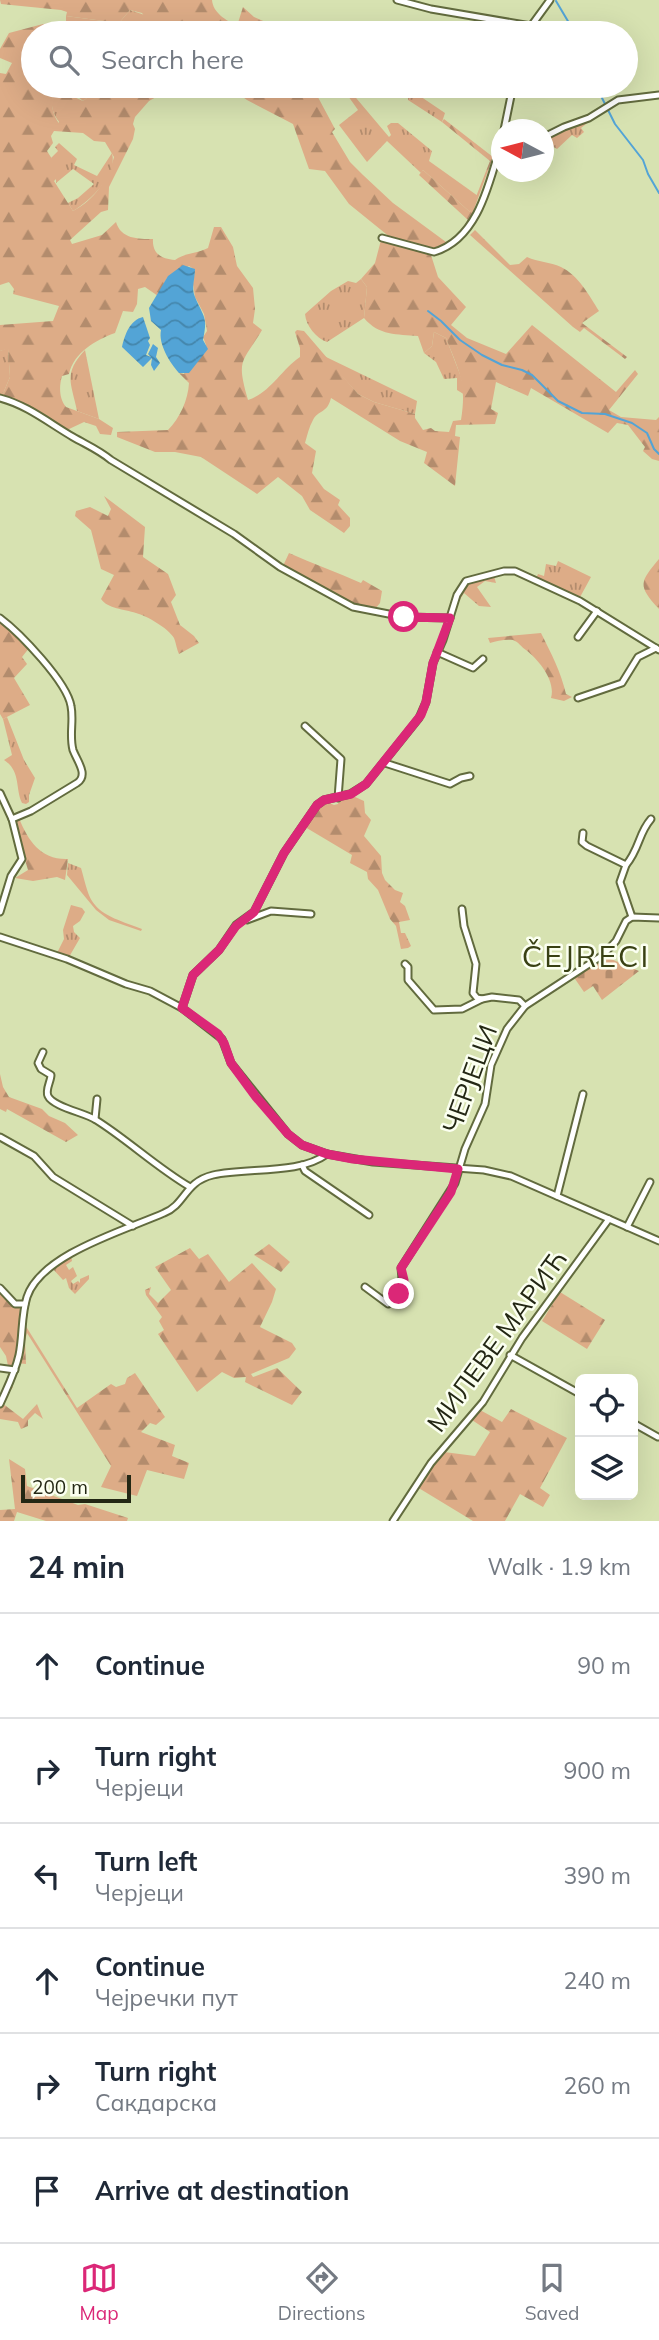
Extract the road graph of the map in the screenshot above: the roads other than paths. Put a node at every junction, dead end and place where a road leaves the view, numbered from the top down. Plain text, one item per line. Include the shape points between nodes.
1 (397, 0) edge
2 (550, 0) edge
3 (502, 21) edge
4 (535, 21) edge
5 (659, 95) edge
6 (511, 98) edge
7 (634, 98) edge
8 (638, 98) edge
9 (506, 119) edge
10 (554, 132) edge
11 (491, 175) edge
12 (383, 239) dead end
13 (0, 398) edge
14 (597, 611) junction
15 (0, 618) edge
16 (450, 618) junction
17 (578, 637) dead end
18 (658, 649) edge
19 (437, 652) junction
20 (483, 659) dead end
21 (578, 698) dead end
22 (304, 726) dead end
23 (385, 762) junction
24 (470, 776) dead end
25 (0, 793) edge
26 (338, 798) junction
27 (10, 817) junction
28 (0, 818) edge
29 (651, 819) dead end
30 (583, 833) dead end
31 (626, 865) junction
32 (462, 909) dead end
33 (0, 912) edge
34 (311, 914) dead end
35 (632, 917) junction
36 (659, 918) edge
37 (241, 922) junction
38 (0, 937) edge
39 (405, 964) dead end
40 (482, 999) junction
41 (525, 1006) junction
42 (182, 1008) junction
43 (43, 1052) dead end
44 (583, 1094) dead end
45 (97, 1099) dead end
46 (94, 1119) junction
47 (0, 1137) edge
48 (327, 1154) junction
49 (302, 1165) junction
50 (458, 1169) junction
51 (650, 1182) dead end
52 (190, 1187) junction
53 (557, 1196) junction
54 (369, 1215) dead end
55 (609, 1219) junction
56 (133, 1226) junction
57 (627, 1227) junction
58 (659, 1241) edge
59 (365, 1287) dead end
60 (0, 1288) edge
61 (25, 1304) junction
62 (510, 1354) junction
63 (0, 1368) edge
64 (15, 1370) junction
65 (575, 1391) edge
66 (0, 1404) edge
67 (638, 1426) edge
68 (658, 1437) edge
69 (393, 1521) edge

1 - 3 street
2 - 4 street
5 - 8 street
6 - 9 street
7 - 10 street via 618,100
11 - 12 street via 474,218 456,242 434,252
13 - 16 street via 98,449 280,567 353,607 395,616
14 - 16 street via 509,570 466,581
14 - 17 street
14 - 18 street
15 - 27 street via 21,636 70,702 72,747 83,775 32,811
16 - 19 street
18 - 21 street via 635,660 622,682
19 - 20 street via 473,668
19 - 23 street via 423,711
22 - 26 street via 341,759
23 - 24 street via 450,783
23 - 26 street via 363,787
25 - 27 street
26 - 37 street via 317,805 284,853 257,908
27 - 28 street
27 - 33 street via 22,859 11,876
29 - 31 street
30 - 31 street via 582,842 587,846
31 - 35 street via 620,882
32 - 40 street, ЧЕРЈЕЦИ via 476,964 473,993
34 - 37 street via 271,911
35 - 36 street
35 - 41 street, ЧЕРЈЕЦИ via 603,955
37 - 42 street via 193,975
38 - 42 street via 150,990
39 - 40 street, ЧЕРЈЕЦИ via 408,980 434,1010 462,1009
40 - 41 street, ЧЕРЈЕЦИ via 514,999
41 - 50 street, ЧЕРЈЕЦИ via 497,1048 485,1104
42 - 48 street via 222,1039 231,1063 288,1134
43 - 46 street via 38,1063 51,1075 48,1097
44 - 53 street
45 - 46 street
46 - 52 street
47 - 56 street via 34,1156 53,1177
48 - 49 street
48 - 50 street
49 - 52 street via 220,1174
49 - 54 street via 304,1171
50 - 53 street via 511,1176
50 - 59 street, ЧЕРЈЕЦИ via 451,1192 401,1268 404,1280 396,1297 388,1304
51 - 57 street
52 - 56 street via 174,1208
53 - 55 street
55 - 57 street
55 - 62 street, МИЛЕВЕ МAРИЋ
56 - 61 street via 89,1243 45,1271 33,1284
57 - 58 street
60 - 61 street via 15,1304
61 - 64 street
62 - 65 street
62 - 69 street, МИЛЕВЕ МAРИЋ via 485,1399 427,1468
63 - 64 street
64 - 66 street
67 - 68 street

